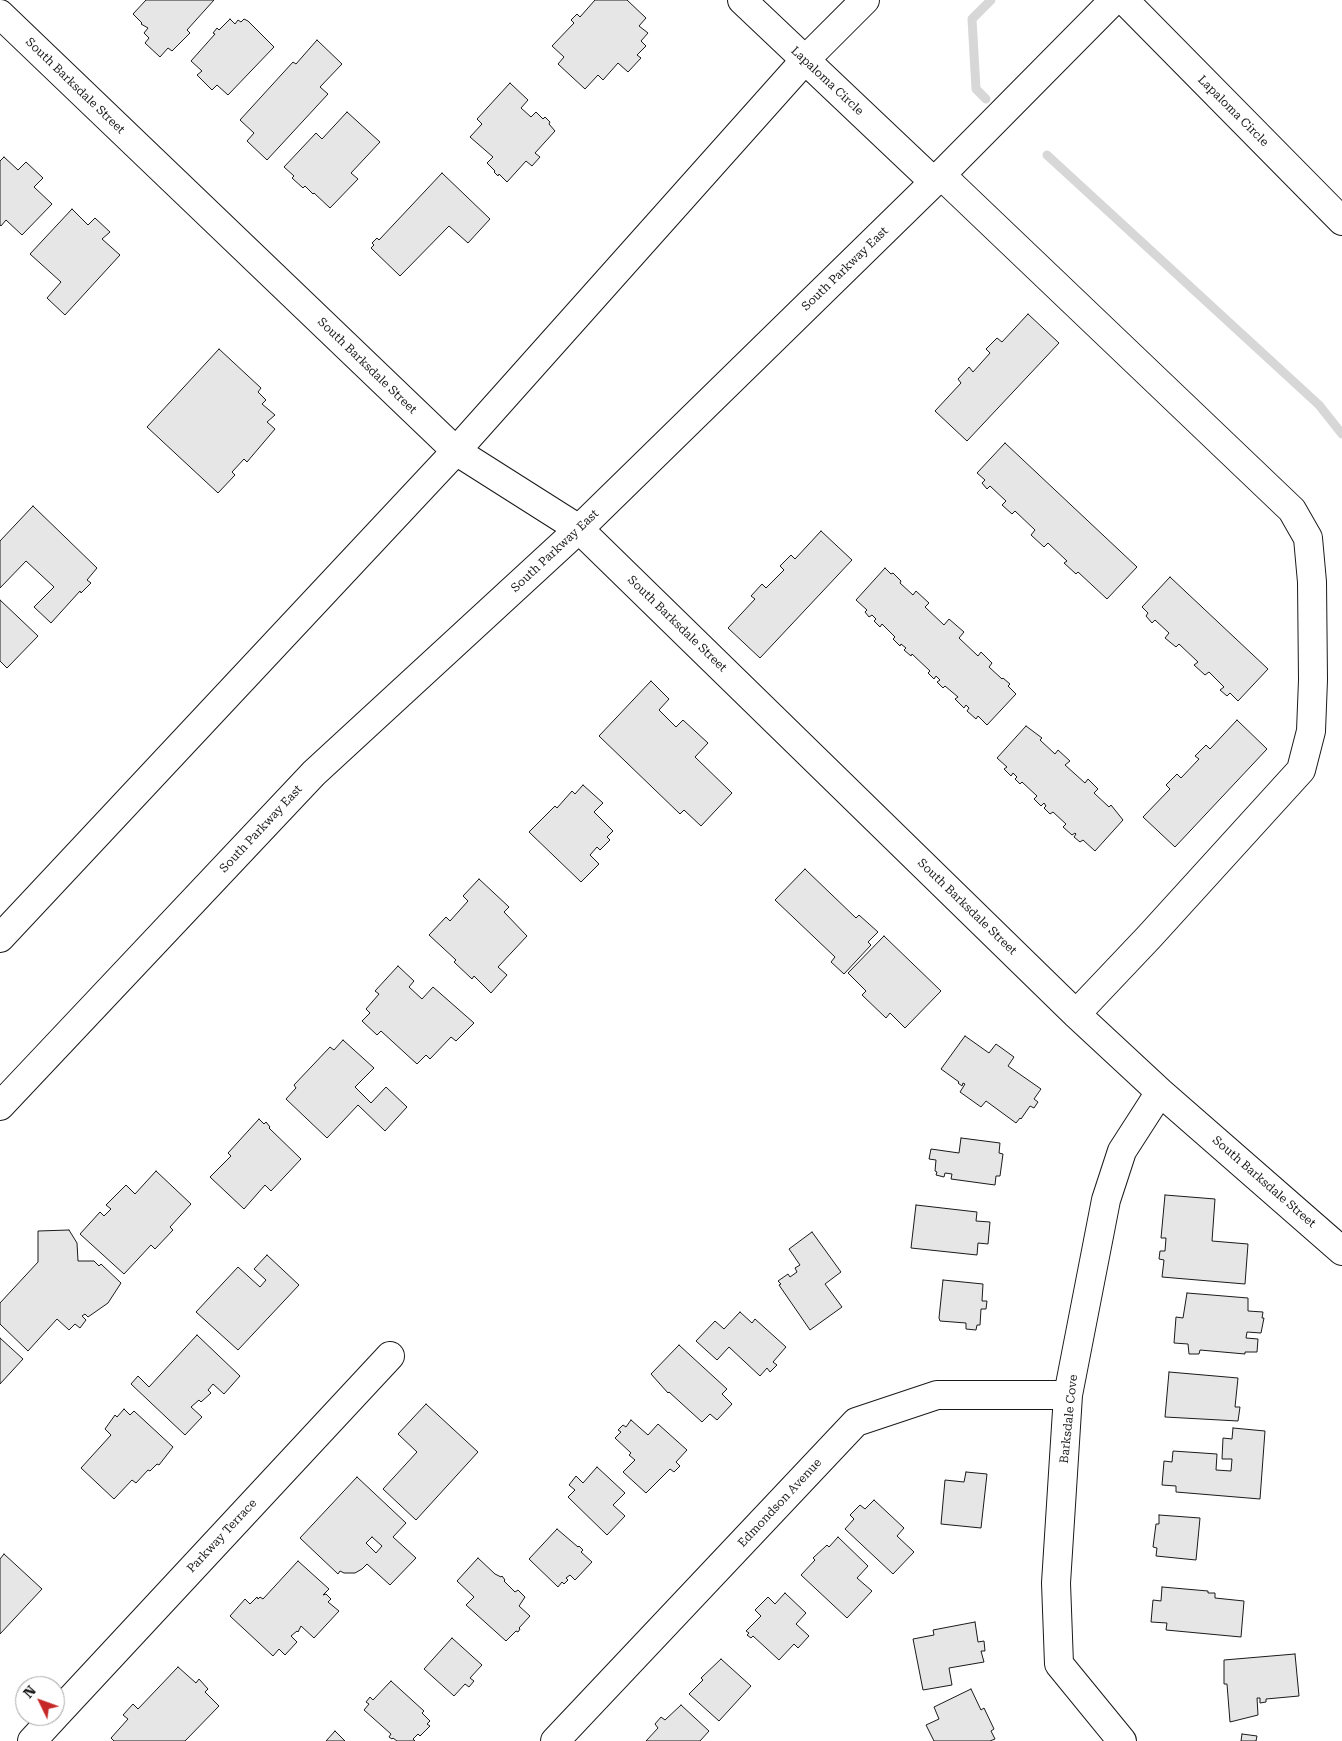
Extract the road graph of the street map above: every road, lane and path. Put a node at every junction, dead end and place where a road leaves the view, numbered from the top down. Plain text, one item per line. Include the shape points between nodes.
1 (742, 0) edge
2 (865, 0) edge
3 (1114, 0) edge
4 (1124, 0) edge
5 (3, 21) edge
6 (805, 60) junction
7 (937, 179) junction
8 (1342, 221) edge
9 (456, 451) junction
10 (579, 529) junction
11 (0, 938) edge
12 (1076, 1014) junction
13 (1160, 1092) junction
14 (0, 1106) edge
15 (1342, 1251) edge
16 (390, 1356) dead end
17 (1068, 1395) junction
18 (65, 1705) edge
19 (46, 1726) edge
20 (32, 1741) edge
21 (555, 1741) edge
22 (1122, 1741) edge

1 - 6 street, Lapaloma Circle
2 - 6 street
3 - 7 street, South Parkway East
4 - 8 street, Lapaloma Circle
5 - 9 street, South Barksdale Street
6 - 7 street, Lapaloma Circle
6 - 9 street
7 - 10 street, South Parkway East
7 - 12 street, Lapaloma Circle via 1292,510 1308,538 1313,680 1311,731 1301,770
9 - 10 street, South Barksdale Street
9 - 11 street
10 - 12 street, South Barksdale Street
10 - 14 street, South Parkway East via 314,773
12 - 13 street, South Barksdale Street
13 - 15 street, South Barksdale Street
13 - 17 street, Barksdale Cove via 1122,1150 1106,1200
16 - 18 street, Parkway Terrace
17 - 21 street, Edmondson Avenue via 937,1395 856,1422
17 - 22 street, Barksdale Cove via 1056,1582 1059,1664
19 - 20 street, Parkway Terrace

